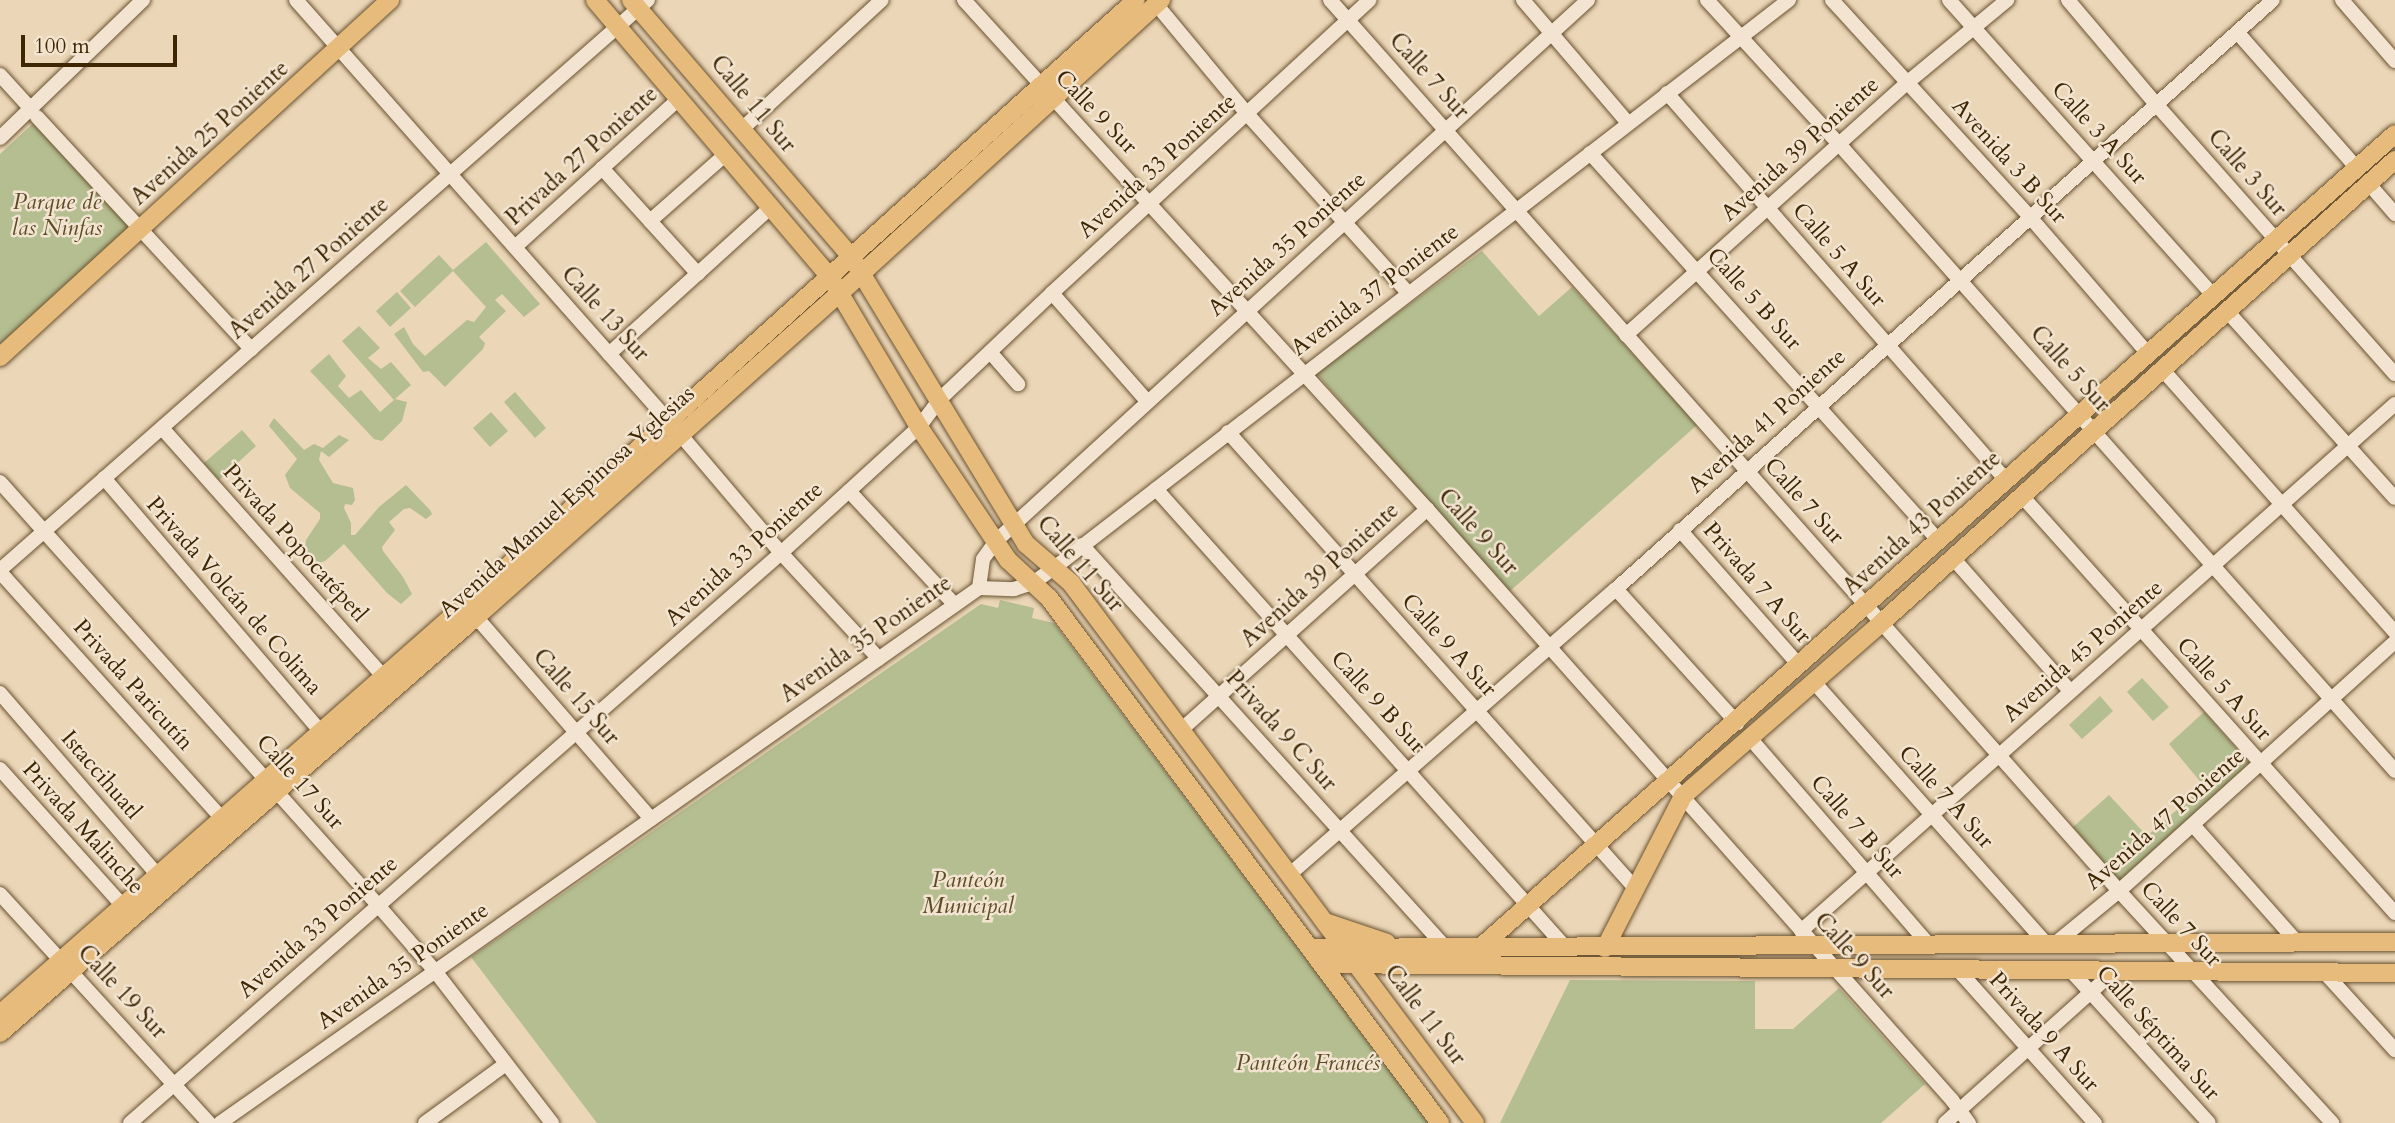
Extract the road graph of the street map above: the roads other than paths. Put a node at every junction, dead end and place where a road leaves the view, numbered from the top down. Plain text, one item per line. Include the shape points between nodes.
1 (143, 0) edge
2 (296, 0) edge
3 (390, 0) edge
4 (595, 0) edge
5 (883, 0) edge
6 (964, 0) edge
7 (1136, 0) edge
8 (1330, 0) edge
9 (1370, 0) edge
10 (1523, 0) edge
11 (1588, 0) edge
12 (1707, 0) edge
13 (1790, 0) edge
14 (1832, 0) edge
15 (1949, 0) edge
16 (2007, 0) edge
17 (2068, 0) edge
18 (2273, 0) edge
19 (2342, 0) edge
20 (1159, 2) edge
21 (640, 3) edge
22 (1348, 20) junction
23 (620, 26) junction
24 (1974, 28) junction
25 (2237, 32) junction
26 (1552, 33) junction
27 (1740, 37) junction
28 (339, 49) junction
29 (2395, 61) edge
30 (0, 75) edge
31 (1908, 82) junction
32 (1045, 93) junction
33 (1667, 93) junction
34 (680, 98) junction
35 (2155, 103) junction
36 (34, 113) junction
37 (1248, 115) junction
38 (1628, 123) junction
39 (742, 129) junction
40 (1446, 129) junction
41 (2395, 134) edge
42 (0, 138) edge
43 (1839, 144) junction
44 (726, 153) junction
45 (1590, 153) junction
46 (2092, 160) junction
47 (2395, 160) edge
48 (602, 168) junction
49 (2357, 168) junction
50 (450, 174) junction
51 (2369, 184) junction
52 (1150, 202) junction
53 (771, 207) junction
54 (1768, 209) junction
55 (1517, 210) junction
56 (2395, 214) edge
57 (2030, 217) junction
58 (650, 221) junction
59 (1345, 223) junction
60 (141, 230) junction
61 (2275, 240) junction
62 (515, 247) junction
63 (2290, 255) junction
64 (852, 258) junction
65 (1698, 270) junction
66 (698, 274) junction
67 (861, 274) junction
68 (830, 277) junction
69 (1960, 279) junction
70 (840, 293) junction
71 (1052, 293) junction
72 (1408, 293) junction
73 (2214, 296) junction
74 (1247, 311) junction
75 (2227, 311) junction
76 (1626, 335) junction
77 (1887, 344) junction
78 (251, 349) junction
79 (990, 352) junction
80 (609, 354) junction
81 (2149, 355) junction
82 (0, 357) edge
83 (2162, 369) junction
84 (2395, 374) edge
85 (1302, 375) junction
86 (1018, 384) dead end
87 (940, 399) junction
88 (1147, 401) junction
89 (2395, 404) edge
90 (1819, 406) junction
91 (2080, 415) junction
92 (674, 427) junction
93 (919, 427) junction
94 (162, 428) junction
95 (2093, 430) junction
96 (1228, 432) junction
97 (2348, 446) junction
98 (1745, 470) junction
99 (104, 478) junction
100 (2005, 479) junction
101 (0, 482) edge
102 (1156, 489) junction
103 (849, 491) junction
104 (2021, 495) junction
105 (2395, 498) edge
106 (2282, 503) junction
107 (1427, 509) junction
108 (1020, 519) junction
109 (1680, 530) junction
110 (44, 531) junction
111 (996, 541) junction
112 (1938, 541) junction
113 (1082, 545) junction
114 (781, 553) junction
115 (1952, 557) junction
116 (2213, 566) junction
117 (1054, 568) junction
118 (0, 571) edge
119 (1355, 574) junction
120 (1033, 583) junction
121 (979, 588) junction
122 (1616, 589) junction
123 (953, 604) junction
124 (1867, 606) junction
125 (471, 611) junction
126 (1881, 623) junction
127 (2140, 630) junction
128 (2395, 632) edge
129 (1288, 635) junction
130 (2395, 642) edge
131 (1549, 647) junction
132 (879, 659) junction
133 (1800, 666) junction
134 (1813, 681) junction
135 (388, 682) junction
136 (2070, 691) junction
137 (0, 693) edge
138 (1219, 696) junction
139 (2332, 697) junction
140 (1477, 710) junction
141 (1737, 723) junction
142 (1181, 730) junction
143 (577, 732) junction
144 (325, 736) junction
145 (1749, 737) junction
146 (1999, 756) junction
147 (2261, 765) junction
148 (0, 769) edge
149 (1409, 770) junction
150 (2395, 771) edge
151 (1670, 781) junction
152 (272, 783) junction
153 (1683, 796) junction
154 (1932, 817) junction
155 (651, 819) junction
156 (226, 823) junction
157 (2193, 825) junction
158 (1340, 830) junction
159 (1596, 845) junction
160 (1868, 873) junction
161 (1289, 875) junction
162 (162, 880) junction
163 (1635, 888) junction
164 (2119, 891) junction
165 (0, 894) edge
166 (377, 904) junction
167 (1528, 905) junction
168 (127, 911) junction
169 (2395, 913) edge
170 (1325, 922) junction
171 (1801, 931) junction
172 (2296, 941) junction
173 (2052, 942) junction
174 (2395, 942) edge
175 (2167, 943) junction
176 (1815, 946) junction
177 (1930, 946) junction
178 (1445, 947) junction
179 (1481, 947) junction
180 (1565, 947) junction
181 (1310, 948) junction
182 (1344, 948) junction
183 (1401, 948) junction
184 (1605, 948) junction
185 (2395, 952) edge
186 (2262, 957) junction
187 (1322, 964) junction
188 (1357, 964) junction
189 (2395, 964) edge
190 (66, 965) junction
191 (1835, 970) junction
192 (435, 971) junction
193 (1959, 971) junction
194 (2194, 971) junction
195 (2073, 973) junction
196 (2112, 973) junction
197 (2395, 973) edge
198 (2326, 974) junction
199 (2091, 991) junction
200 (2, 1024) edge
201 (2028, 1048) junction
202 (2395, 1050) edge
203 (506, 1064) junction
204 (175, 1084) junction
205 (1958, 1105) junction
206 (130, 1123) edge
207 (209, 1123) edge
208 (220, 1123) edge
209 (425, 1123) edge
210 (552, 1123) edge
211 (1440, 1123) edge
212 (1475, 1123) edge
213 (1945, 1123) edge
214 (1969, 1123) edge
215 (1980, 1123) edge
216 (2095, 1123) edge
217 (2209, 1123) edge
218 (2332, 1123) edge

1 - 36 street
2 - 28 street, Calle 13 Sur
3 - 28 main road, Avenida 25 Poniente
4 - 23 main road, Calle 11 Sur
5 - 39 street
6 - 32 street, Calle 9 Sur
7 - 32 main road, Avenida Manuel Espinosa Yglesias
8 - 22 street, Calle 7 Sur
9 - 22 street, Avenida 33 Poniente
10 - 26 street
11 - 26 street, Avenida 35 Poniente
12 - 27 street, Calle 5 Sur
13 - 27 street, Avenida 37 Poniente
14 - 31 street, Avenida 3 B Sur
15 - 24 street, Calle 3 A Sur
16 - 24 street, Avenida 39 Poniente
17 - 35 street, Calle 3 Sur
18 - 25 street, Avenida 41 Poniente
19 - 29 street
20 - 32 main road, Avenida Manuel Espinosa Yglesias
20 - 37 street
21 - 23 street, Avenida 27 Poniente
21 - 39 main road, Calle 11 Sur
22 - 37 street, Avenida 33 Poniente
22 - 40 street, Calle 7 Sur
23 - 34 main road, Calle 11 Sur
23 - 50 street, Avenida 27 Poniente
24 - 31 street, Avenida 39 Poniente
24 - 46 street, Calle 3 A Sur
25 - 35 street, Avenida 41 Poniente
25 - 49 street
26 - 38 street
26 - 40 street, Avenida 35 Poniente
27 - 33 street, Avenida 37 Poniente
27 - 43 street, Calle 5 Sur
28 - 50 street, Calle 13 Sur
28 - 60 main road, Avenida 25 Poniente
30 - 36 street
31 - 43 street, Avenida 39 Poniente
31 - 57 street, Avenida 3 B Sur
32 - 52 street, Calle 9 Sur
32 - 64 main road, Avenida Manuel Espinosa Yglesias
32 - 67 main road, Avenida Manuel Espinosa Yglesias
33 - 38 street, Avenida 37 Poniente
33 - 54 street, Calle 5 A Sur
34 - 44 main road, Calle 11 Sur
34 - 48 street, Privada 27 Poniente
35 - 46 street, Avenida 41 Poniente
35 - 61 street, Calle 3 Sur
36 - 42 street
36 - 60 street
37 - 52 street, Avenida 33 Poniente
37 - 59 street
38 - 45 street, Avenida 37 Poniente
39 - 64 main road, Calle 11 Sur
40 - 55 street, Calle 7 Sur
40 - 59 street, Avenida 35 Poniente
41 - 49 main road, Avenida 43 Poniente
43 - 54 street, Avenida 39 Poniente
43 - 69 street, Calle 5 Sur
44 - 53 main road, Calle 11 Sur
44 - 58 street
45 - 55 street, Avenida 37 Poniente
45 - 65 street, Calle 5 B Sur
46 - 57 street, Avenida 41 Poniente
46 - 73 street, Calle 3 A Sur
47 - 51 main road, Avenida 43 Poniente
48 - 58 street
48 - 62 street, Privada 27 Poniente
49 - 61 main road, Avenida 43 Poniente
50 - 62 street, Calle 13 Sur
50 - 78 street, Avenida 27 Poniente
51 - 56 street
51 - 63 main road, Avenida 43 Poniente
52 - 71 street, Avenida 33 Poniente
52 - 74 street, Calle 9 Sur
53 - 66 street
53 - 68 main road, Calle 11 Sur
54 - 65 street, Avenida 39 Poniente
54 - 77 street, Calle 5 A Sur
55 - 72 street, Avenida 37 Poniente
55 - 76 street, Calle 7 Sur
57 - 69 street, Avenida 41 Poniente
57 - 81 street, Avenida 3 B Sur
58 - 66 street
59 - 72 street
59 - 74 street, Avenida 35 Poniente
60 - 78 street
60 - 82 main road, Avenida 25 Poniente
61 - 63 street, Calle 3 Sur
61 - 73 main road, Avenida 43 Poniente
62 - 80 street, Calle 13 Sur
63 - 75 main road, Avenida 43 Poniente
63 - 84 street, Calle 3 Sur
64 - 67 main road, Calle 11 Sur
64 - 68 main road, Avenida Manuel Espinosa Yglesias
65 - 76 street, Avenida 39 Poniente
65 - 90 street, Calle 5 B Sur
66 - 80 street
67 - 70 main road, Avenida Manuel Espinosa Yglesias
67 - 87 main road, Calle 11 Sur
68 - 70 main road, Calle 11 Sur
68 - 92 main road, Avenida Manuel Espinosa Yglesias
69 - 77 street, Avenida 41 Poniente
69 - 91 street, Calle 5 Sur
70 - 92 main road, Avenida Manuel Espinosa Yglesias
70 - 93 main road, Calle 11 Sur
71 - 79 street, Avenida 33 Poniente
71 - 88 street
72 - 85 street, Avenida 37 Poniente
73 - 81 main road, Avenida 43 Poniente
74 - 85 street, Calle 9 Sur
74 - 88 street, Avenida 35 Poniente
75 - 83 main road, Avenida 43 Poniente
75 - 97 street
76 - 98 street, Calle 7 Sur
77 - 90 street, Avenida 41 Poniente
77 - 100 street, Calle 5 A Sur
78 - 94 street, Avenida 27 Poniente
79 - 86 street
79 - 87 street, Avenida 33 Poniente
80 - 92 street, Calle 13 Sur
81 - 91 main road, Avenida 43 Poniente
83 - 95 main road, Avenida 43 Poniente
83 - 106 street
85 - 96 street, Avenida 37 Poniente
85 - 107 street, Calle 9 Sur
87 - 93 street, Avenida 33 Poniente
87 - 108 main road, Calle 11 Sur via 1001,502
88 - 108 street, Avenida 35 Poniente
89 - 97 street, Avenida 45 Poniente
90 - 98 street, Avenida 41 Poniente
90 - 112 street, Calle 5 B Sur
91 - 95 street, Calle 5 Sur
91 - 100 main road, Avenida 43 Poniente
92 - 114 street, Calle 13 Sur
92 - 125 main road, Avenida Manuel Espinosa Yglesias
93 - 103 street, Avenida 33 Poniente
93 - 111 main road, Calle 11 Sur
94 - 99 street, Avenida 27 Poniente
94 - 135 street, Privada Popocatépetl
95 - 104 main road, Avenida 43 Poniente
95 - 116 street, Calle 5 Sur
96 - 102 street, Avenida 37 Poniente
96 - 119 street, Calle 9 A Sur
97 - 105 street
97 - 106 street, Avenida 45 Poniente
98 - 109 street, Avenida 41 Poniente
98 - 124 street, Calle 7 Sur
99 - 110 street, Avenida 27 Poniente
99 - 144 street, Privada Volcán de Colima
100 - 112 main road, Avenida 43 Poniente
101 - 110 street, Calle 17 Sur
102 - 113 street, Avenida 37 Poniente
102 - 129 street, Calle 9 B Sur
103 - 114 street, Avenida 33 Poniente
103 - 123 street
104 - 115 main road, Avenida 43 Poniente
104 - 127 street, Calle 5 A Sur
106 - 116 street, Avenida 45 Poniente
106 - 128 street
107 - 119 street, Avenida 39 Poniente
107 - 131 street, Calle 9 Sur
108 - 111 street, Avenida 35 Poniente
108 - 117 main road, Calle 11 Sur via 1026,544
109 - 122 street, Avenida 41 Poniente
109 - 133 street, Privada 7 A Sur
110 - 118 street, Avenida 27 Poniente
110 - 152 street, Calle 17 Sur
111 - 120 main road, Calle 11 Sur via 1008,560
111 - 121 street, Avenida 35 Poniente via 983,559
112 - 124 main road, Avenida 43 Poniente
113 - 117 street, Avenida 37 Poniente
113 - 138 street, Privada 9 C Sur
114 - 132 street, Calle 13 Sur
114 - 143 street, Avenida 33 Poniente
115 - 126 main road, Avenida 43 Poniente
115 - 136 street
116 - 127 street, Avenida 45 Poniente
116 - 139 street, Calle 5 Sur
117 - 120 street, Avenida 37 Poniente
117 - 142 main road, Calle 11 Sur via 1071,583
118 - 156 street, Privada Paricutín
119 - 129 street, Avenida 39 Poniente
119 - 140 street, Calle 9 A Sur
120 - 121 street, Avenida 37 Poniente via 1002,591
120 - 181 main road, Calle 11 Sur via 1049,598
121 - 123 street, Avenida 35 Poniente
122 - 131 street, Avenida 41 Poniente
122 - 141 street
123 - 132 street, Avenida 35 Poniente
124 - 126 street, Calle 7 Sur
124 - 133 main road, Avenida 43 Poniente
125 - 135 main road, Avenida Manuel Espinosa Yglesias
125 - 143 street, Calle 15 Sur
126 - 134 main road, Avenida 43 Poniente
126 - 146 street, Calle 7 Sur
127 - 136 street, Avenida 45 Poniente
127 - 147 street, Calle 5 A Sur
129 - 138 street, Avenida 39 Poniente
129 - 149 street, Calle 9 B Sur
130 - 139 street, Avenida 47 Poniente
131 - 140 street, Avenida 41 Poniente
131 - 151 street, Calle 9 Sur
132 - 155 street, Avenida 35 Poniente
133 - 141 main road, Avenida 43 Poniente
134 - 145 main road, Avenida 43 Poniente
134 - 154 street, Calle 7 A Sur
135 - 144 main road, Avenida Manuel Espinosa Yglesias
136 - 146 street, Avenida 45 Poniente
137 - 162 street, Istaccihuatl
138 - 142 street, Avenida 39 Poniente
138 - 158 street, Privada 9 C Sur
139 - 147 street, Avenida 47 Poniente
139 - 150 street, Calle 5 Sur
140 - 149 street, Avenida 41 Poniente
140 - 159 street, Calle 9 A Sur
141 - 151 main road, Avenida 43 Poniente
142 - 161 main road, Calle 11 Sur
143 - 155 street, Calle 15 Sur
143 - 166 street, Avenida 33 Poniente
144 - 152 main road, Avenida Manuel Espinosa Yglesias
145 - 153 main road, Avenida 43 Poniente
145 - 160 street, Calle 7 B Sur
146 - 154 street, Avenida 45 Poniente
146 - 164 street, Calle 7 Sur
147 - 157 street, Avenida 47 Poniente
147 - 169 street, Calle 5 A Sur
148 - 168 street, Privada Malinche
149 - 158 street, Avenida 41 Poniente
149 - 167 street, Calle 9 B Sur
151 - 153 street, Calle 9 Sur
151 - 159 main road, Avenida 43 Poniente
152 - 156 main road, Avenida Manuel Espinosa Yglesias
152 - 166 street, Calle 17 Sur
153 - 163 main road, Avenida 43 Poniente
153 - 171 street, Calle 9 Sur
154 - 160 street, Avenida 45 Poniente
154 - 173 street, Calle 7 A Sur
155 - 192 street, Avenida 35 Poniente
156 - 162 main road, Avenida Manuel Espinosa Yglesias
157 - 164 street, Avenida 47 Poniente
157 - 172 street
158 - 161 street, Avenida 41 Poniente
158 - 178 street, Privada 9 C Sur
159 - 163 street, Calle 9 A Sur
159 - 167 main road, Avenida 43 Poniente
160 - 171 street, Avenida 45 Poniente
160 - 177 street, Calle 7 B Sur
161 - 170 main road, Calle 11 Sur
162 - 168 main road, Avenida Manuel Espinosa Yglesias
163 - 184 main road, Avenida 43 Poniente
164 - 173 street, Avenida 47 Poniente
164 - 175 street, Calle 7 Sur
165 - 190 street, Calle 19 Sur
166 - 192 street, Calle 17 Sur
166 - 204 street, Avenida 33 Poniente
167 - 179 main road, Avenida 43 Poniente
167 - 180 street, Calle 9 B Sur
168 - 190 main road, Avenida Manuel Espinosa Yglesias
170 - 182 main road, Calle 11 Sur
170 - 183 main road
171 - 176 street, Calle 9 Sur
172 - 174 main road
172 - 175 main road
173 - 175 main road
173 - 177 main road
175 - 186 main road
175 - 194 street, Calle 7 Sur
176 - 177 main road
176 - 184 main road
176 - 191 street, Calle 9 Sur
178 - 179 main road
178 - 183 main road
179 - 180 main road
180 - 184 main road
181 - 182 main road
181 - 187 main road, Calle 11 Sur
182 - 183 main road
182 - 188 main road, Calle 11 Sur
185 - 186 main road
186 - 189 main road
186 - 194 main road
187 - 188 main road
187 - 211 main road, Calle 11 Sur
188 - 191 main road
188 - 212 main road, Calle 11 Sur
190 - 200 main road, Avenida Manuel Espinosa Yglesias
190 - 204 street, Calle 19 Sur
191 - 193 main road
191 - 205 street, Calle 9 Sur
192 - 203 street, Calle 17 Sur
192 - 208 street, Avenida 35 Poniente
193 - 195 main road
193 - 201 street, Privada 9 A Sur
194 - 196 main road
194 - 198 main road
194 - 218 street, Calle 7 Sur
195 - 196 main road
195 - 199 street, Calle Séptima Sur
196 - 199 street
197 - 198 main road
198 - 202 street
199 - 201 street
199 - 217 street, Calle Séptima Sur
201 - 205 street
201 - 216 street, Privada 9 A Sur
203 - 209 street
203 - 210 street, Calle 17 Sur
204 - 206 street, Avenida 33 Poniente
204 - 207 street, Calle 19 Sur
205 - 213 street
205 - 214 street, Calle 9 Sur
205 - 215 street, Calle 9 Sur

